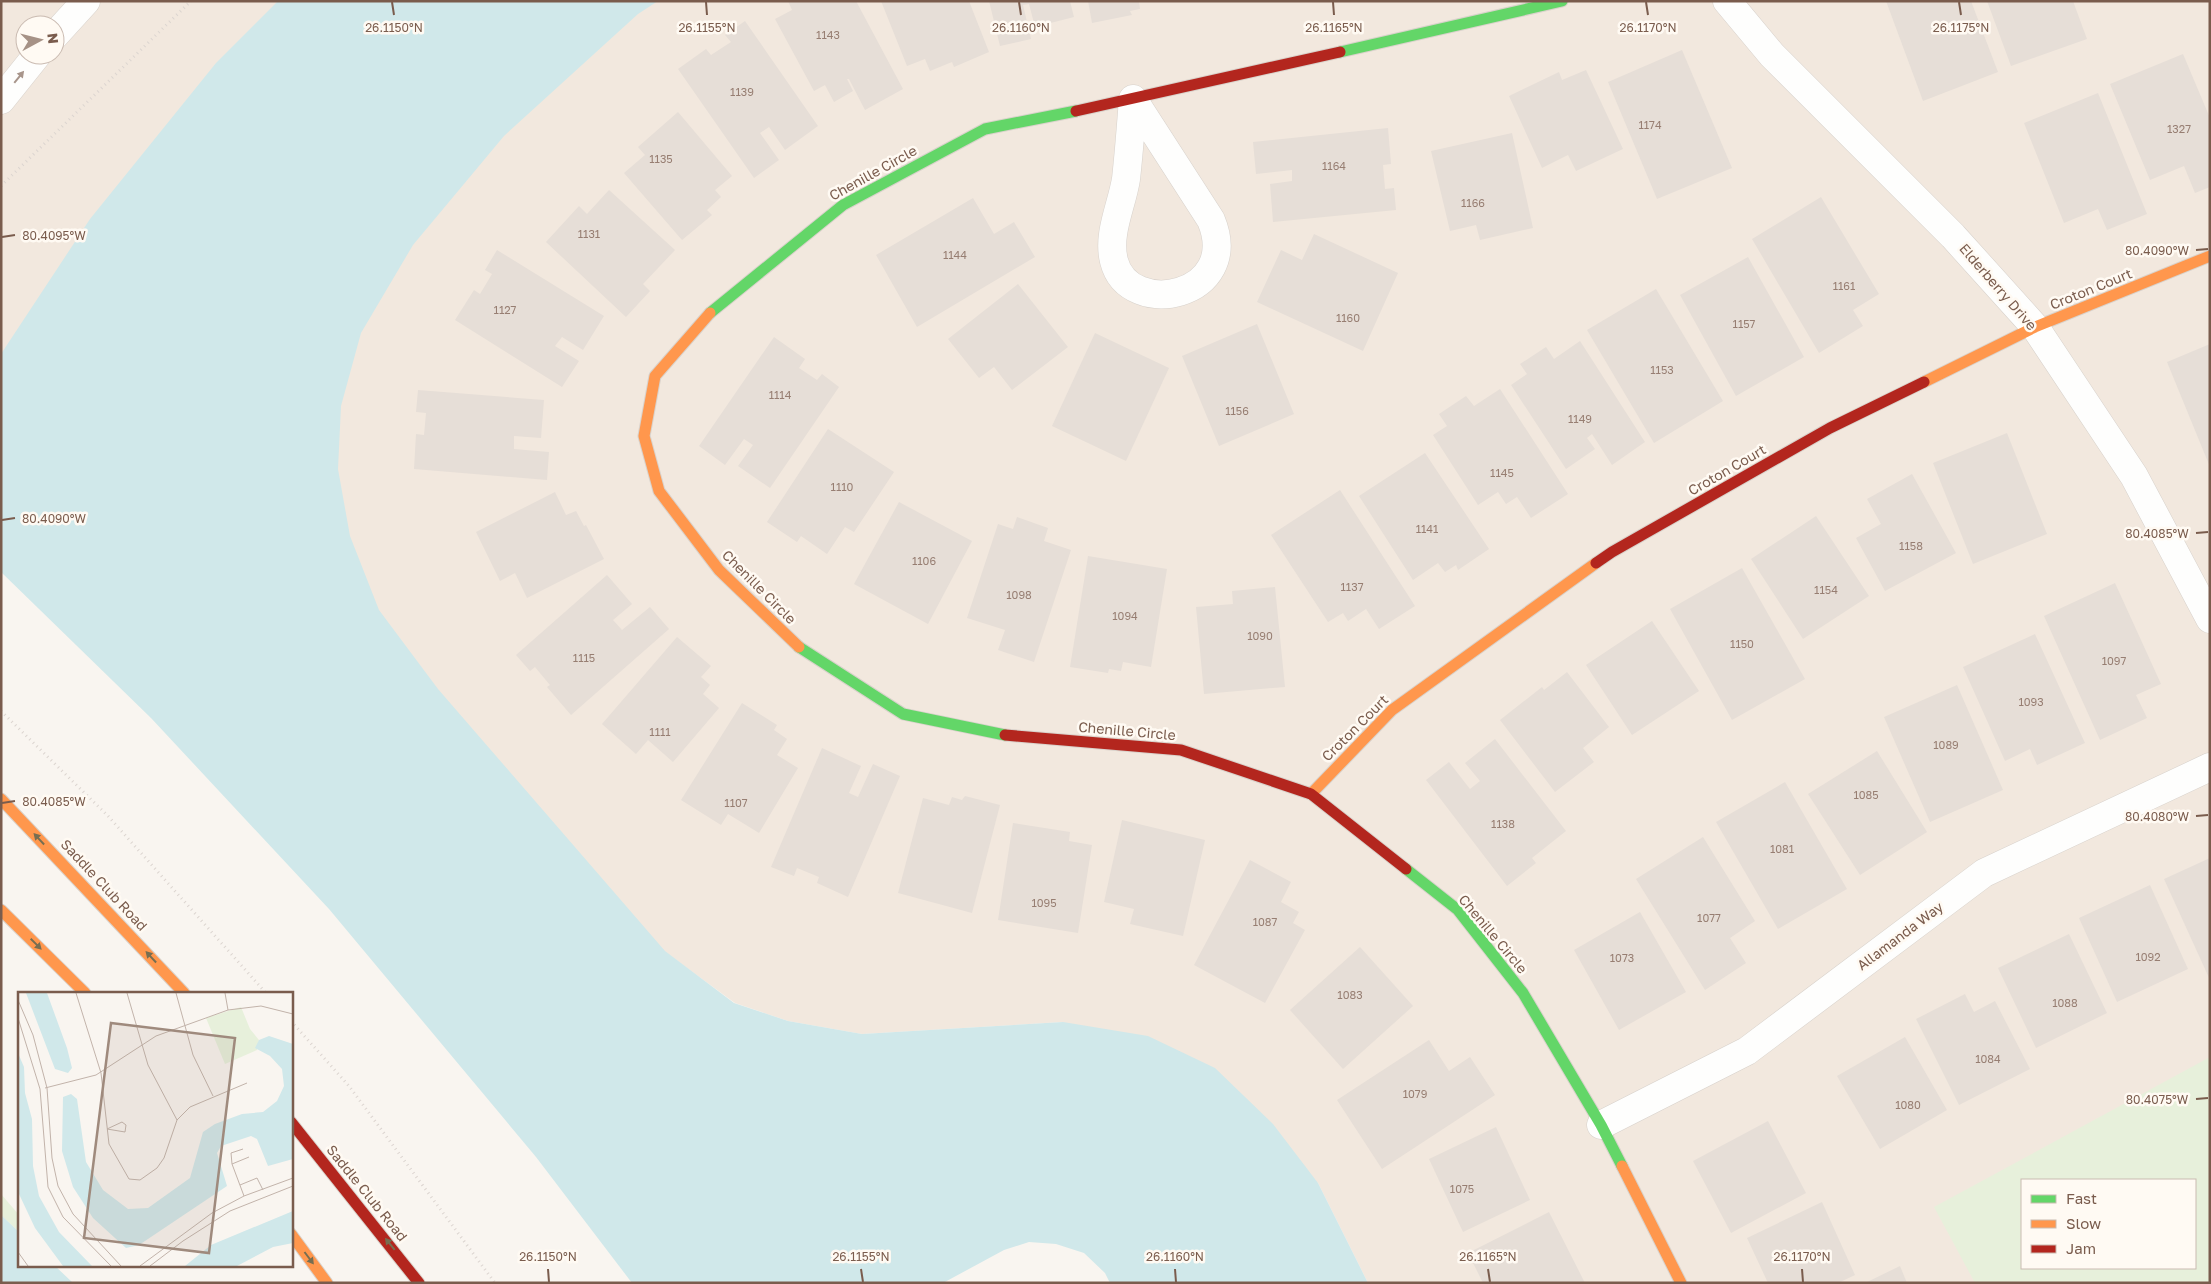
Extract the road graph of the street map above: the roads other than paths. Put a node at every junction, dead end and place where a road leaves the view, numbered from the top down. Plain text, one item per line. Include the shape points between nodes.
1 (86, 1) edge
2 (1562, 1) edge
3 (1726, 1) edge
4 (65, 24) edge
5 (29, 65) edge
6 (1133, 98) junction
7 (1, 100) edge
8 (2210, 256) edge
9 (2035, 327) junction
10 (2210, 619) edge
11 (2210, 767) edge
12 (1311, 794) junction
13 (1, 799) edge
14 (1, 910) edge
15 (84, 992) edge
16 (183, 992) edge
17 (292, 1123) edge
18 (1601, 1125) junction
19 (292, 1235) edge
20 (327, 1283) edge
21 (419, 1283) edge
22 (1681, 1283) edge

1 - 4 street
2 - 6 street, Chenille Circle
3 - 9 street, Elderberry Drive via 1772,55 1953,236
7 -> 5 street
6 - 6 street via 1126,178 1112,239 1114,261 1121,278 1136,289 1164,294 1179,292 1205,278 1212,269 1216,251 1214,228
6 - 12 street, Chenille Circle via 985,129 843,205 712,310 655,376 644,436 658,491 719,570 799,647 903,714 1004,735 1181,750
8 - 9 street, Croton Court
9 - 10 street, Elderberry Drive via 2134,476
9 - 12 street, Croton Court via 1830,428 1612,552 1392,710
11 - 18 street, Allamanda Way via 1984,873 1747,1052
12 - 18 street, Chenille Circle via 1458,910 1523,993
16 -> 13 street, Saddle Club Road
14 -> 15 street
21 -> 17 street, Saddle Club Road
18 - 22 street, Chenille Circle
19 -> 20 street

